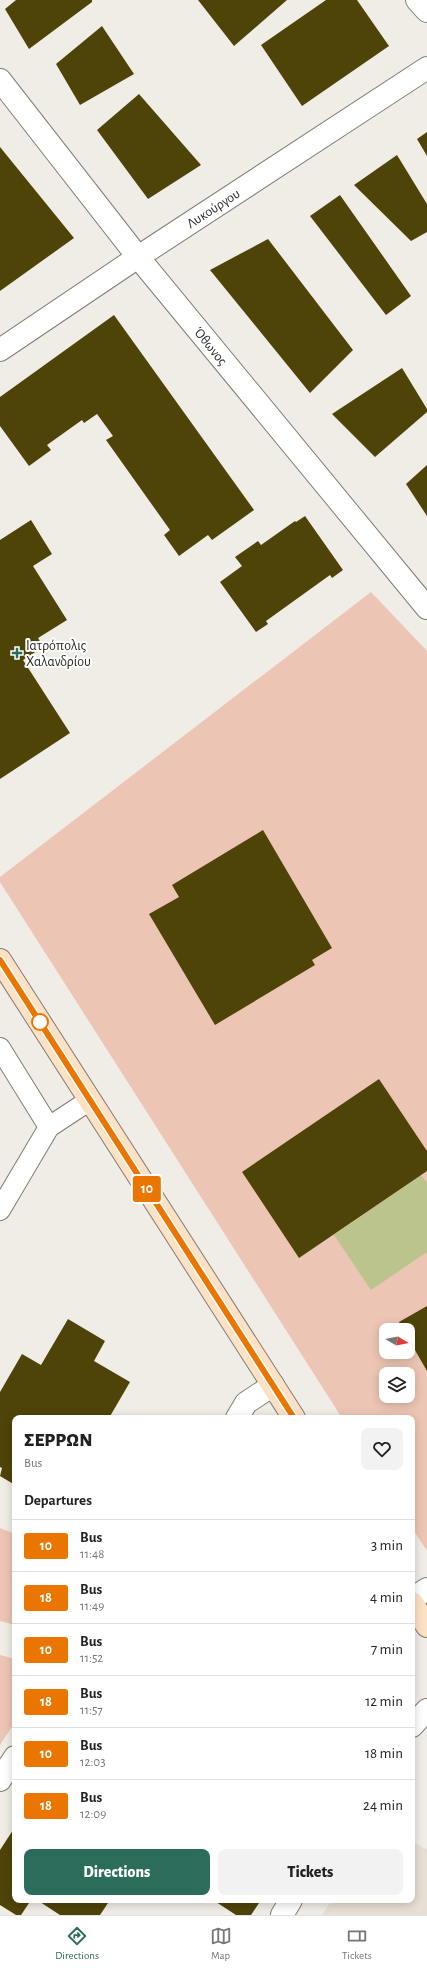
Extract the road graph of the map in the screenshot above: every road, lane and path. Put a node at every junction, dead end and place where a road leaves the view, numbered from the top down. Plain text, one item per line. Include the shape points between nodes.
1 (417, 0) edge
2 (427, 11) edge
3 (427, 68) edge
4 (0, 80) edge
5 (138, 257) junction
6 (0, 350) edge
7 (427, 608) edge
8 (0, 960) edge
9 (0, 1048) edge
10 (90, 1100) junction
11 (49, 1127) junction
12 (0, 1210) edge
13 (273, 1385) junction
14 (239, 1415) edge
15 (292, 1415) edge
16 (427, 1589) edge
17 (415, 1597) edge
18 (415, 1608) edge
19 (427, 1626) edge
20 (427, 1710) edge
21 (427, 1720) edge
22 (415, 1724) edge
23 (415, 1726) edge
24 (12, 1762) edge
25 (0, 1780) edge
26 (289, 1903) edge
27 (282, 1915) edge

1 - 2 street
3 - 5 street, Λυκούργου
4 - 5 street, Όθωνος
5 - 6 street, Λυκούργου
5 - 7 street, Όθωνος
8 - 10 main road
9 - 11 lane
10 - 11 lane
10 - 13 main road
11 - 12 lane
13 - 14 street via 246,1403
13 - 15 main road
16 - 17 street
18 - 19 main road
20 - 22 street
21 - 23 street
24 - 25 street
26 - 27 street

